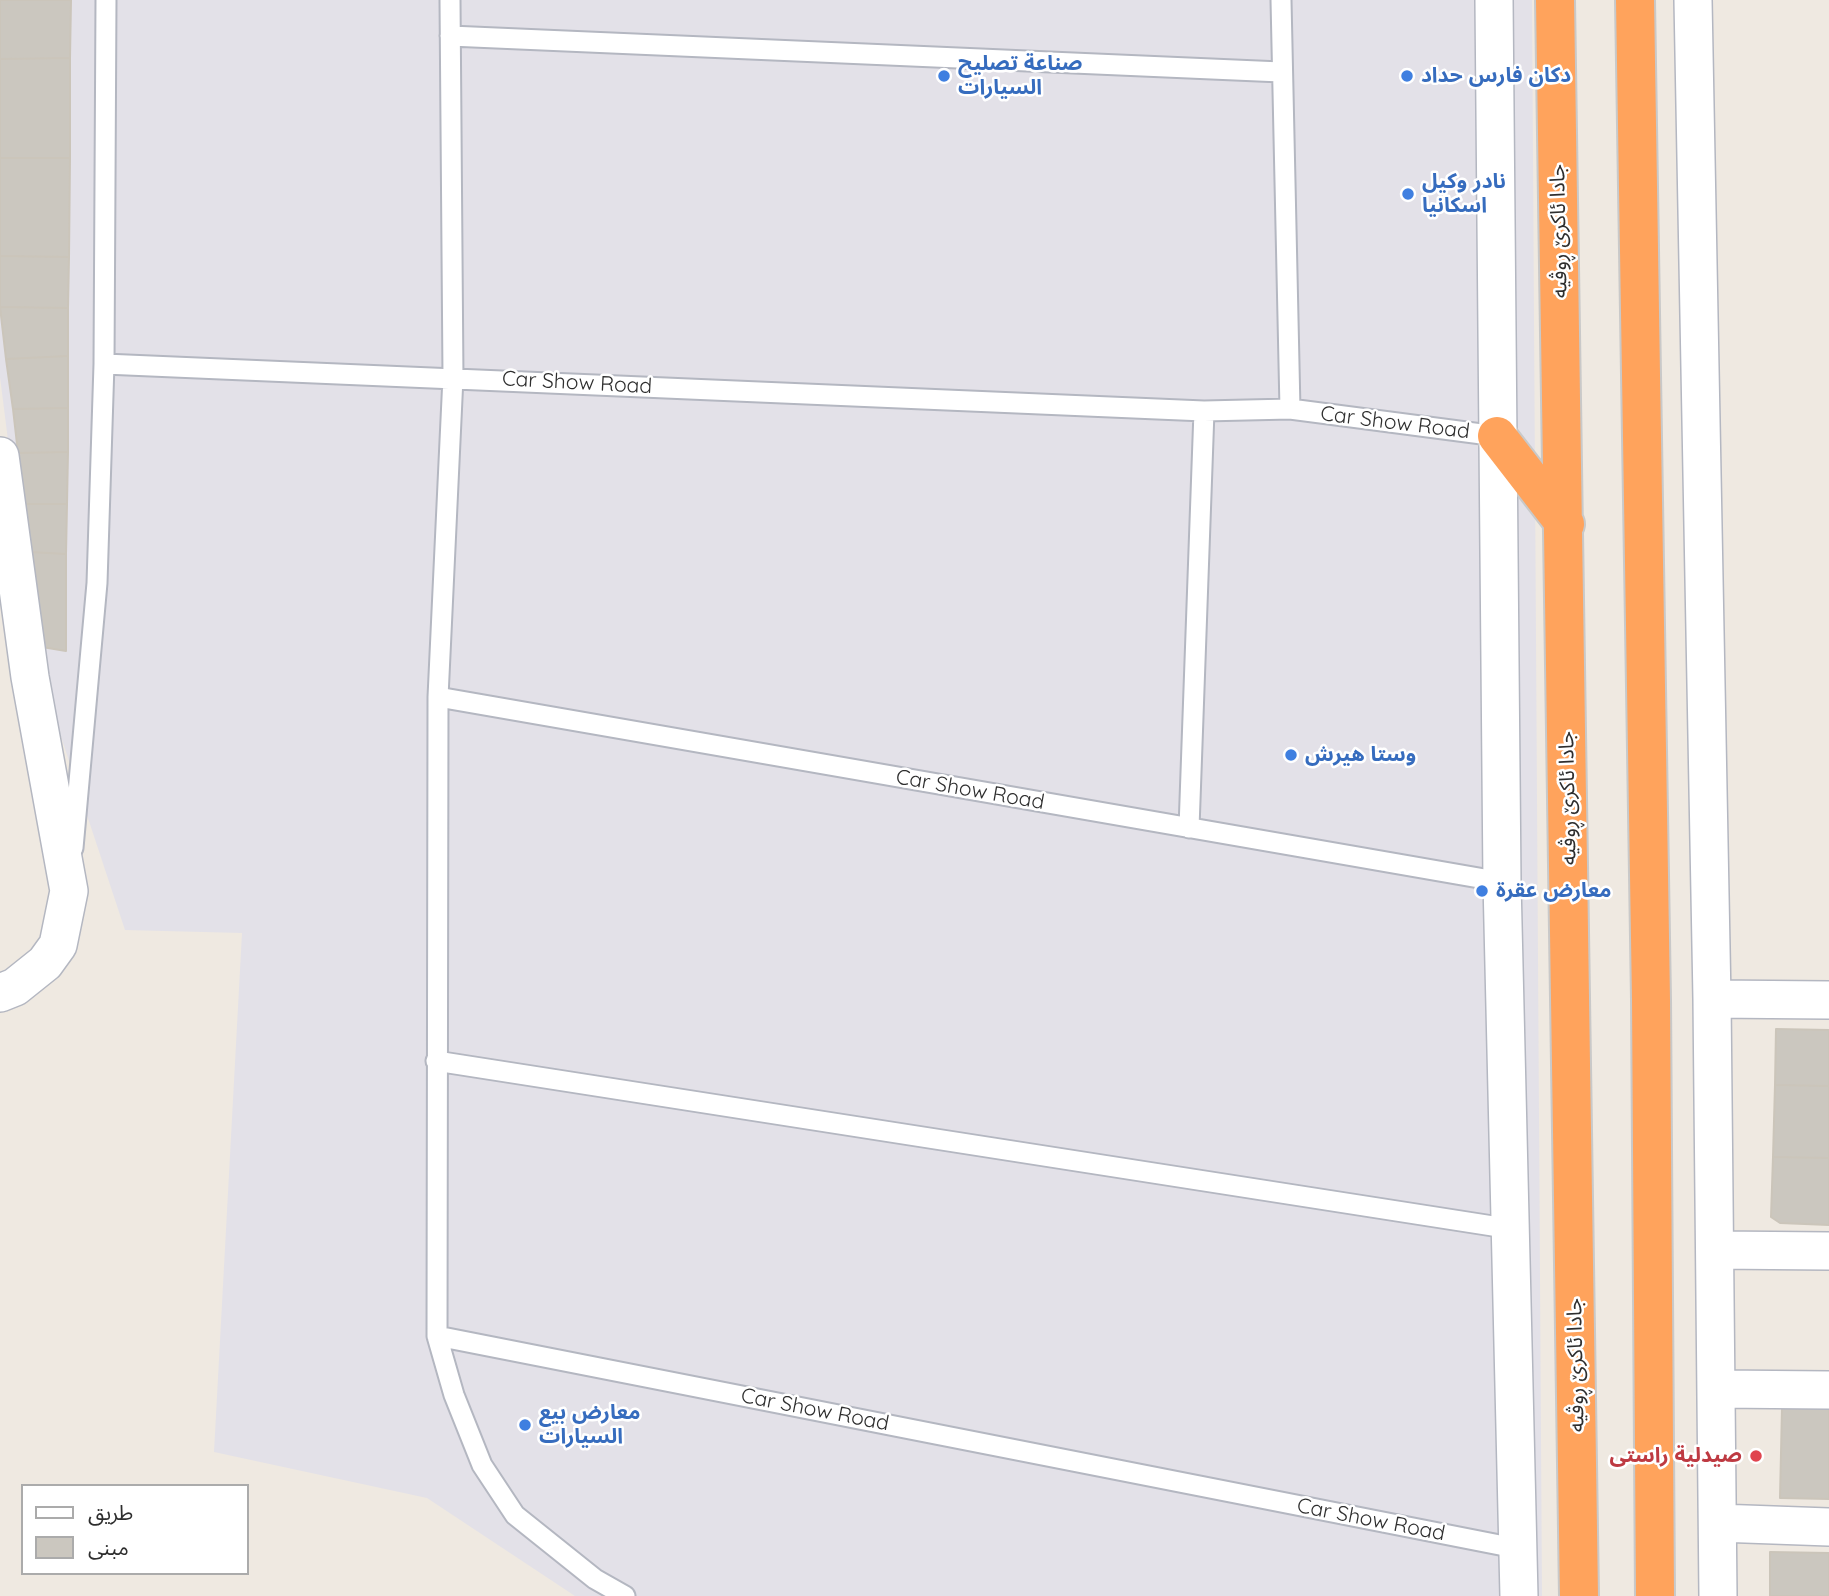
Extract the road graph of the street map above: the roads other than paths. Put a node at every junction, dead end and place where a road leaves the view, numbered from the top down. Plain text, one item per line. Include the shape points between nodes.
1 (106, 0) edge
2 (450, 0) edge
3 (1281, 0) edge
4 (1494, 0) edge
5 (1555, 0) edge
6 (1635, 0) edge
7 (1693, 0) edge
8 (450, 36) junction
9 (1281, 72) junction
10 (104, 364) junction
11 (453, 377) junction
12 (1290, 409) junction
13 (1204, 411) junction
14 (1497, 436) junction
15 (0, 456) edge
16 (1565, 524) junction
17 (438, 697) junction
18 (1189, 828) junction
19 (1502, 882) junction
20 (69, 891) junction
21 (0, 993) edge
22 (1712, 999) junction
23 (1829, 1000) edge
24 (436, 1061) junction
25 (1512, 1228) junction
26 (1715, 1250) junction
27 (1829, 1251) edge
28 (437, 1336) junction
29 (1718, 1389) junction
30 (1829, 1390) edge
31 (1718, 1523) junction
32 (1829, 1527) edge
33 (1520, 1549) junction
34 (625, 1596) edge
35 (1520, 1596) edge
36 (1578, 1596) edge
37 (1655, 1596) edge
38 (1717, 1596) edge

1 - 10 lane
2 - 8 lane
3 - 9 lane
4 - 14 street
5 - 16 highway, جادا ئاکرێ ڕوڤیە
6 - 37 highway
7 - 22 street
8 - 9 lane
8 - 11 lane
9 - 12 lane
10 - 11 lane, Car Show Road
10 - 20 lane via 97,583
11 - 13 lane, Car Show Road
11 - 17 lane
12 - 13 lane, Car Show Road
12 - 14 lane, Car Show Road
13 - 18 lane
14 - 16 highway
14 - 19 street
15 - 20 street via 30,677
16 - 36 highway, جادا ئاکرێ ڕوڤیە
17 - 18 lane, Car Show Road
17 - 24 lane
18 - 19 lane, Car Show Road
19 - 25 street
20 - 21 street via 58,946 45,964 15,988
22 - 23 street
22 - 26 street
24 - 25 lane
24 - 28 lane
25 - 33 street
26 - 27 street
26 - 29 street
28 - 33 lane, Car Show Road
28 - 34 lane via 482,1465 515,1515 595,1579
29 - 30 street
29 - 31 street
31 - 32 street
31 - 38 street
33 - 35 street

